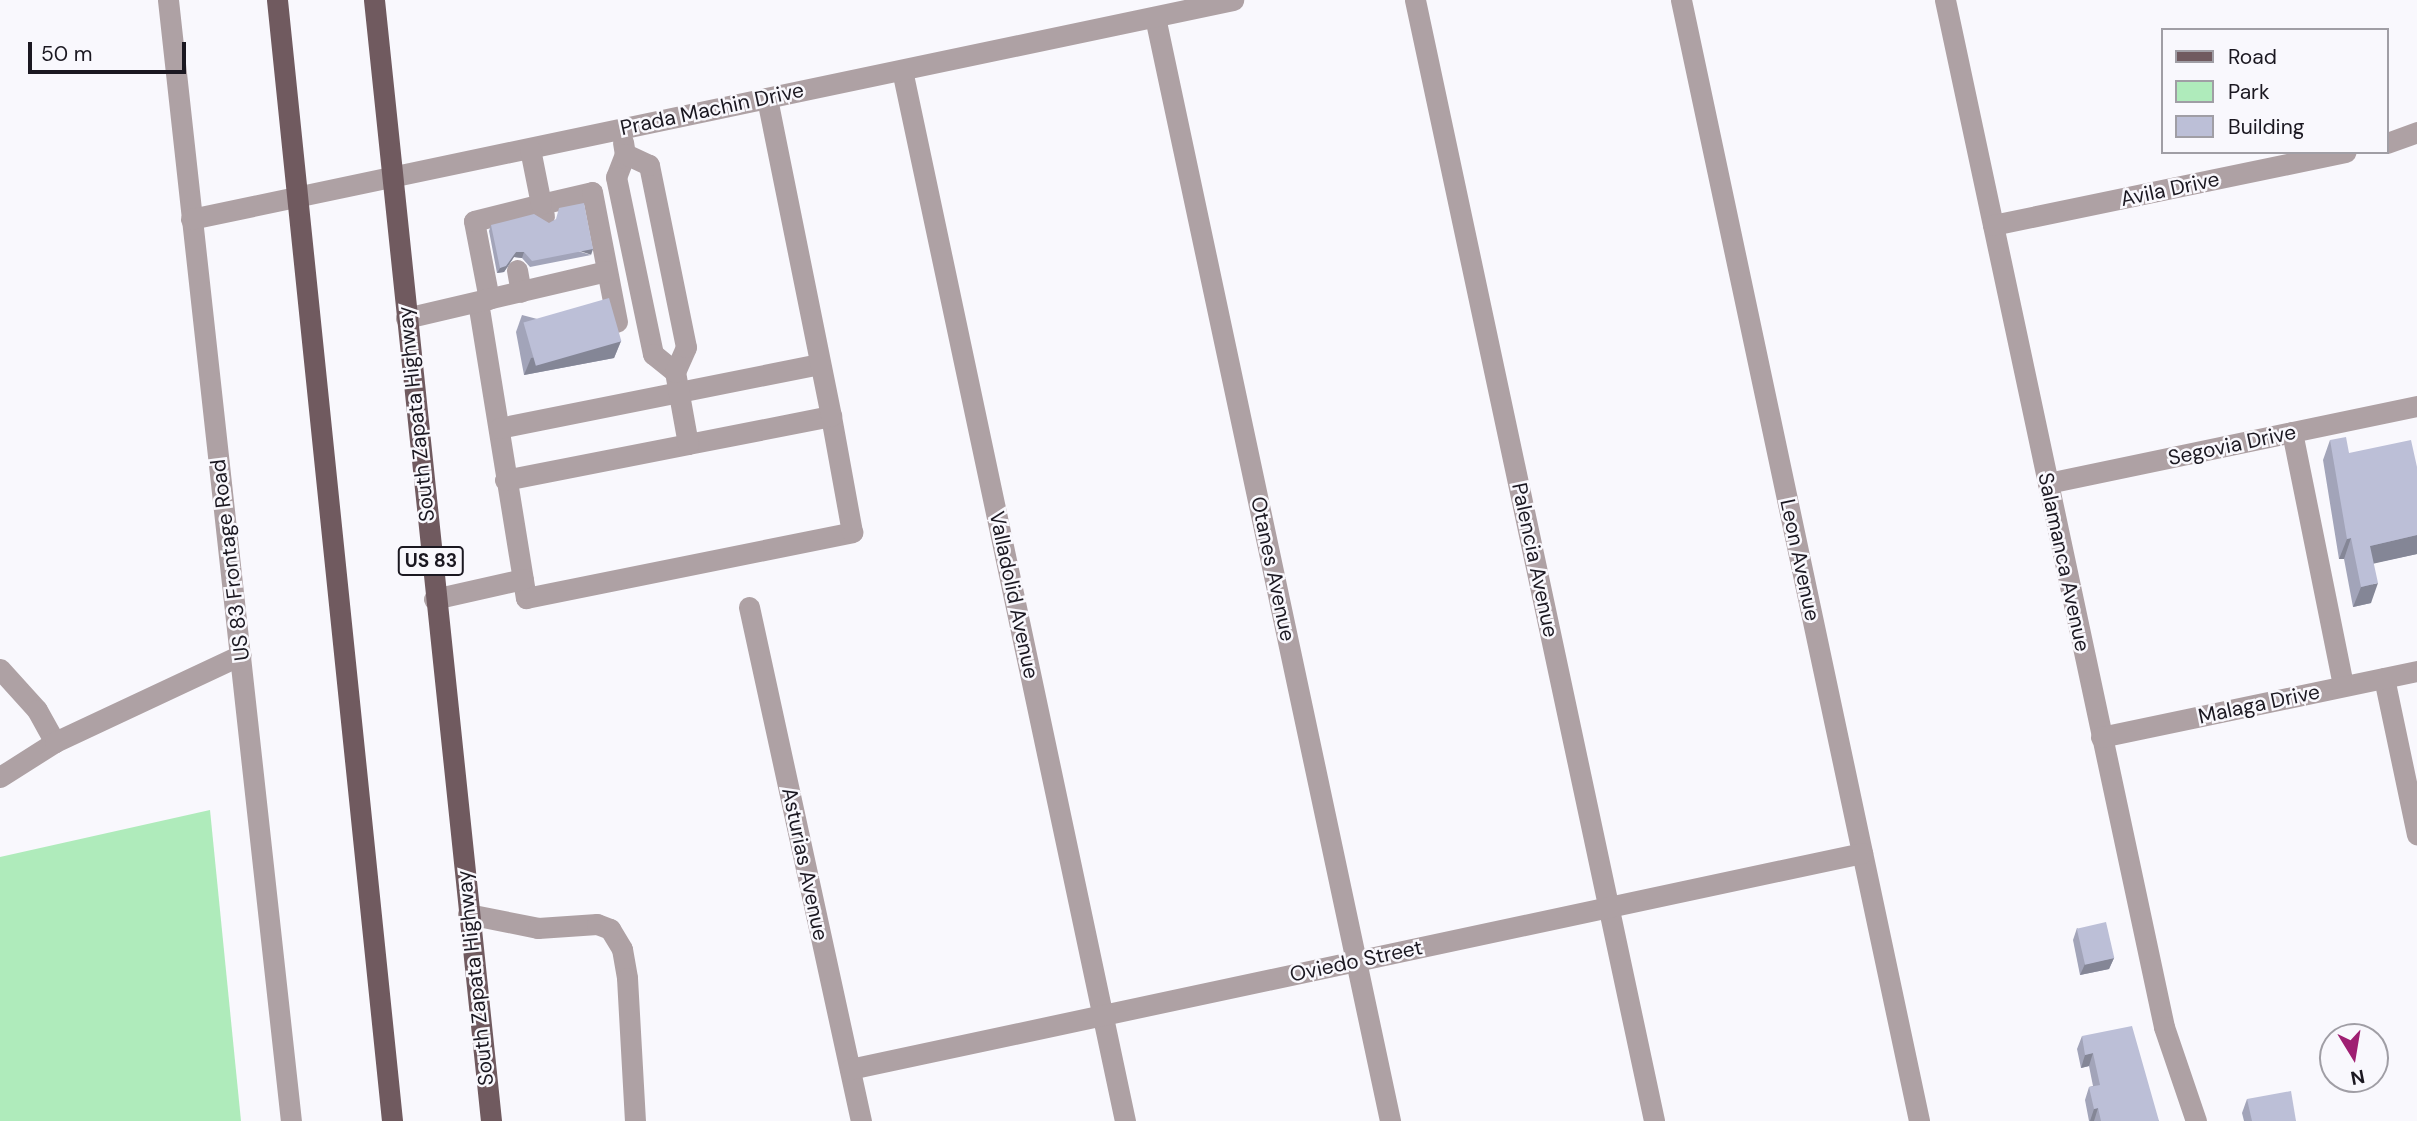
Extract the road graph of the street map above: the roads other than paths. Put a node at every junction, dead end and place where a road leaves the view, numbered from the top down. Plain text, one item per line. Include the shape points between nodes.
1 (168, 0) edge
2 (277, 0) edge
3 (374, 0) edge
4 (1233, 0) edge
5 (1416, 0) edge
6 (1681, 0) edge
7 (1945, 0) edge
8 (1155, 16) junction
9 (901, 70) junction
10 (767, 98) junction
11 (622, 128) junction
12 (2417, 132) edge
13 (2389, 142) edge
14 (530, 149) junction
15 (625, 154) junction
16 (2336, 154) edge
17 (392, 177) junction
18 (297, 197) junction
19 (543, 210) junction
20 (191, 219) junction
21 (1993, 225) junction
22 (517, 270) dead end
23 (606, 271) junction
24 (521, 292) junction
25 (484, 301) junction
26 (406, 318) junction
27 (617, 321) edge
28 (819, 364) junction
29 (677, 381) junction
30 (2417, 406) edge
31 (831, 416) junction
32 (499, 428) junction
33 (2292, 432) junction
34 (688, 444) junction
35 (505, 480) junction
36 (2048, 483) junction
37 (523, 579) junction
38 (434, 599) junction
39 (749, 607) dead end
40 (241, 655) junction
41 (0, 669) edge
42 (2417, 671) edge
43 (2384, 678) junction
44 (2343, 686) junction
45 (2101, 737) junction
46 (55, 742) junction
47 (0, 777) edge
48 (2417, 835) edge
49 (1862, 853) junction
50 (1609, 907) junction
51 (468, 914) junction
52 (1356, 961) junction
53 (1103, 1015) junction
54 (850, 1069) junction
55 (291, 1121) edge
56 (392, 1121) edge
57 (491, 1121) edge
58 (635, 1121) edge
59 (861, 1121) edge
60 (1125, 1121) edge
61 (1390, 1121) edge
62 (1654, 1121) edge
63 (1919, 1121) edge
64 (2196, 1121) edge

1 - 20 street, US 83 Frontage Road
2 - 18 main road
3 - 17 main road, South Zapata Highway / US 83
4 - 8 street, Prada Machin Drive
5 - 50 street, Palencia Avenue
6 - 49 street, Leon Avenue
7 - 21 street, Salamanca Avenue
8 - 9 street, Prada Machin Drive
8 - 52 street, Otanes Avenue
9 - 10 street, Prada Machin Drive
9 - 53 street, Valladolid Avenue
10 - 11 street, Prada Machin Drive
10 - 28 street
11 - 14 street, Prada Machin Drive
11 - 15 street
12 - 13 street
14 - 17 street, Prada Machin Drive
14 - 19 street
15 - 29 street via 617,177 653,354
15 - 29 street via 649,165 686,347
16 - 21 street, Avila Drive
17 - 18 street, Prada Machin Drive
17 - 26 main road, South Zapata Highway / US 83
18 - 20 street, Prada Machin Drive
18 - 56 main road
19 - 23 street via 567,205 592,192
19 - 25 street via 474,221
20 - 40 street, US 83 Frontage Road
21 - 36 street, Salamanca Avenue
22 - 24 street
23 - 24 street via 580,267 555,272
23 - 27 street
24 - 25 street
25 - 26 street
25 - 32 street
26 - 38 main road, South Zapata Highway / US 83
28 - 29 street
28 - 31 street
29 - 32 street
29 - 34 street
30 - 33 street, Segovia Drive
31 - 34 street
31 - 37 street via 852,532 526,598
32 - 35 street
33 - 36 street, Segovia Drive
33 - 44 street
34 - 35 street
35 - 37 street
36 - 45 street, Salamanca Avenue
37 - 38 street
38 - 51 main road, South Zapata Highway / US 83
39 - 54 street, Asturias Avenue
40 - 46 street
40 - 55 street, US 83 Frontage Road
41 - 46 street via 37,710
42 - 43 street, Malaga Drive
43 - 44 street, Malaga Drive
43 - 48 street
44 - 45 street, Malaga Drive
45 - 64 street, Salamanca Avenue via 2164,1027
46 - 47 street
49 - 50 street, Oviedo Street
49 - 63 street, Leon Avenue
50 - 52 street, Oviedo Street
50 - 62 street, Palencia Avenue
51 - 57 main road, South Zapata Highway / US 83
51 - 58 street via 538,928 597,924 610,929 622,949 627,978
52 - 53 street, Oviedo Street
52 - 61 street, Otanes Avenue
53 - 54 street, Oviedo Street
53 - 60 street, Valladolid Avenue
54 - 59 street, Asturias Avenue

